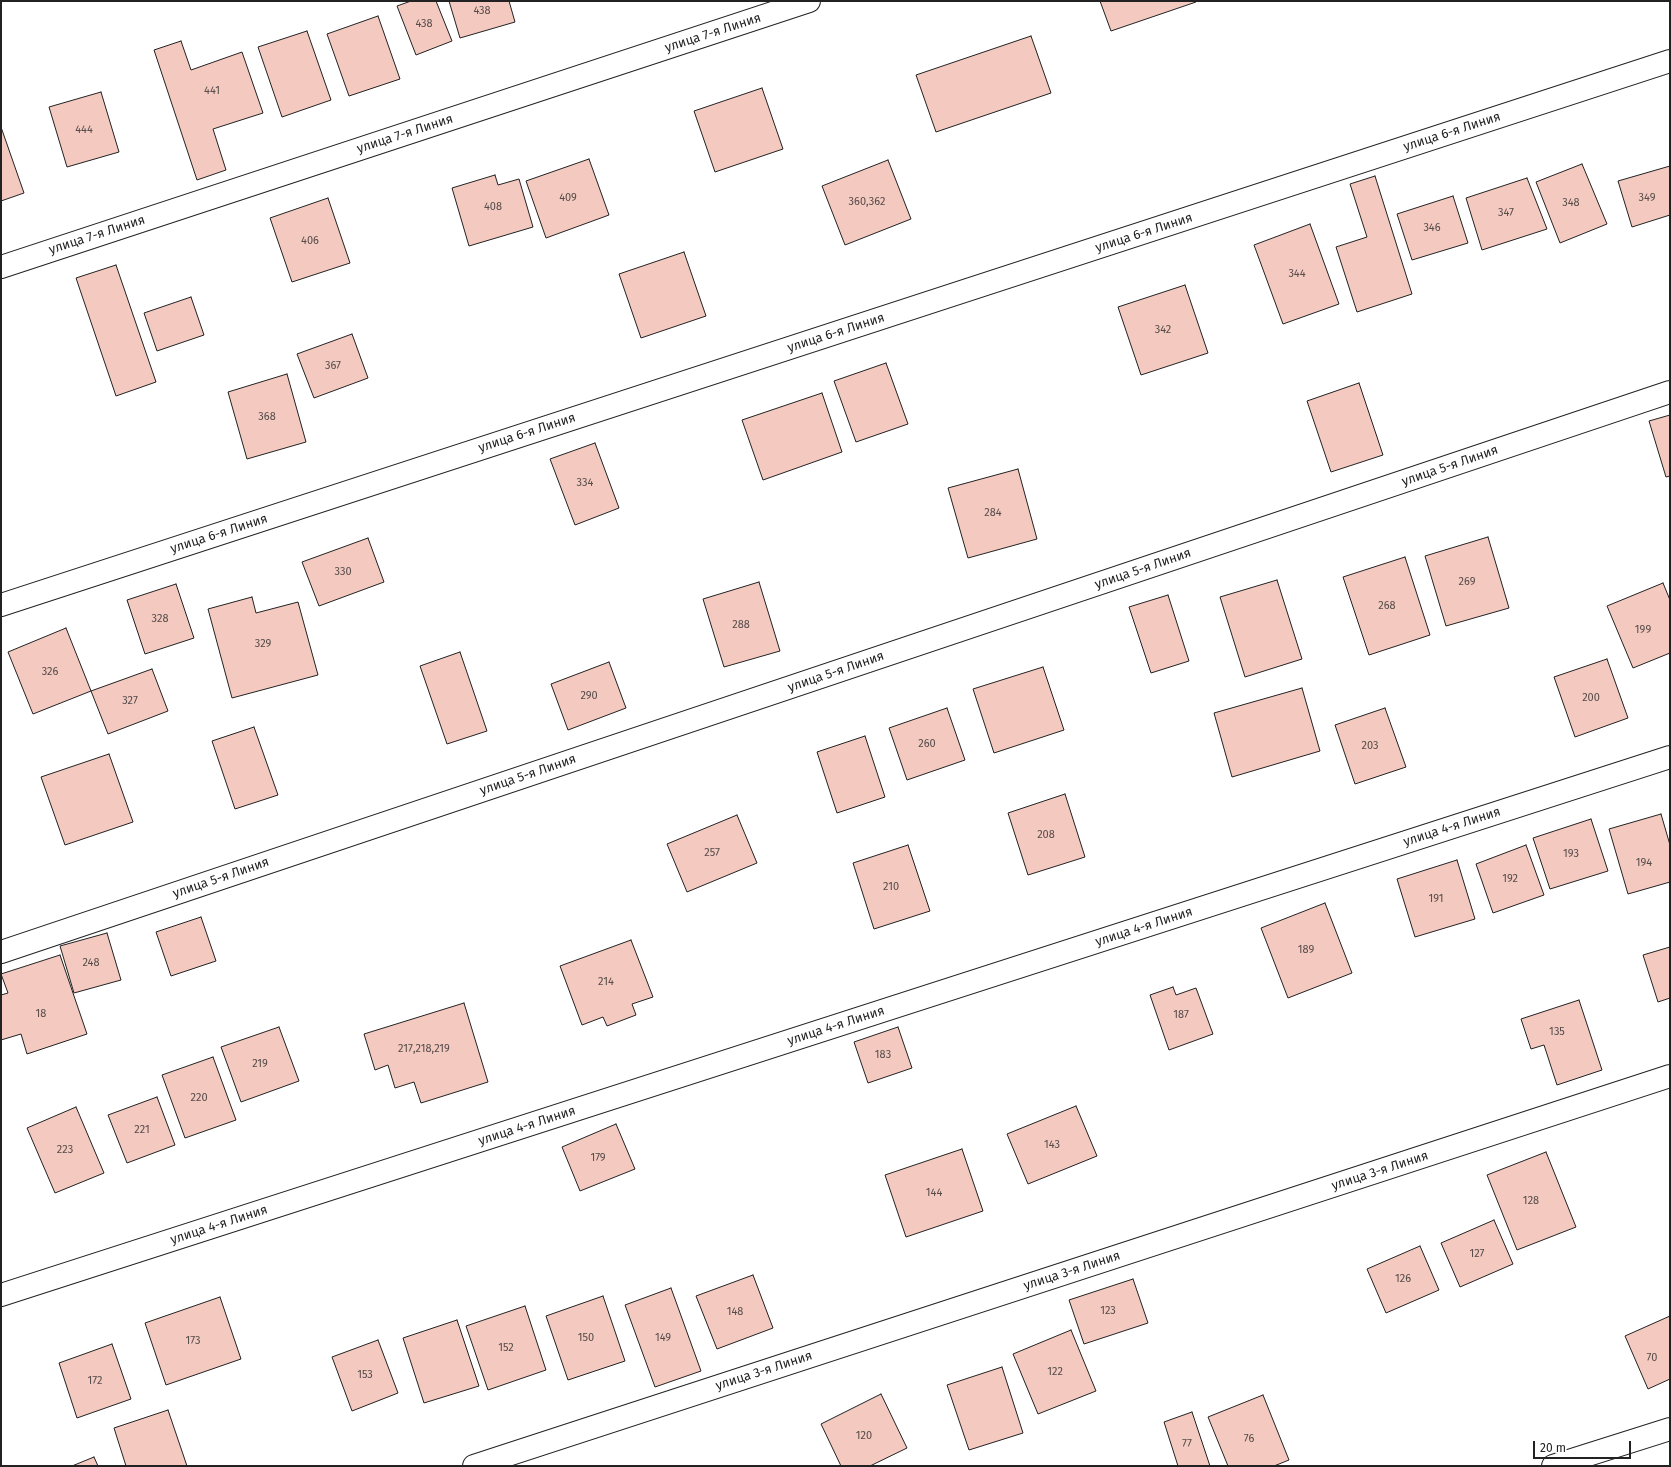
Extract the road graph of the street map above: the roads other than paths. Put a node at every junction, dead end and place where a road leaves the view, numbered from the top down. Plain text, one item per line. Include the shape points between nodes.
1 (809, 1) edge
2 (1670, 61) edge
3 (1, 267) edge
4 (1670, 392) edge
5 (1, 605) edge
6 (1670, 757) edge
7 (1, 952) edge
8 (1670, 1076) edge
9 (1, 1295) edge
10 (1670, 1429) edge
11 (474, 1466) edge
12 (1553, 1466) edge

1 - 3 street, улица 7-я Линия
2 - 5 street, улица 6-я Линия
4 - 7 street, улица 5-я Линия
6 - 9 street, улица 4-я Линия
8 - 11 street, улица 3-я Линия
10 - 12 street

